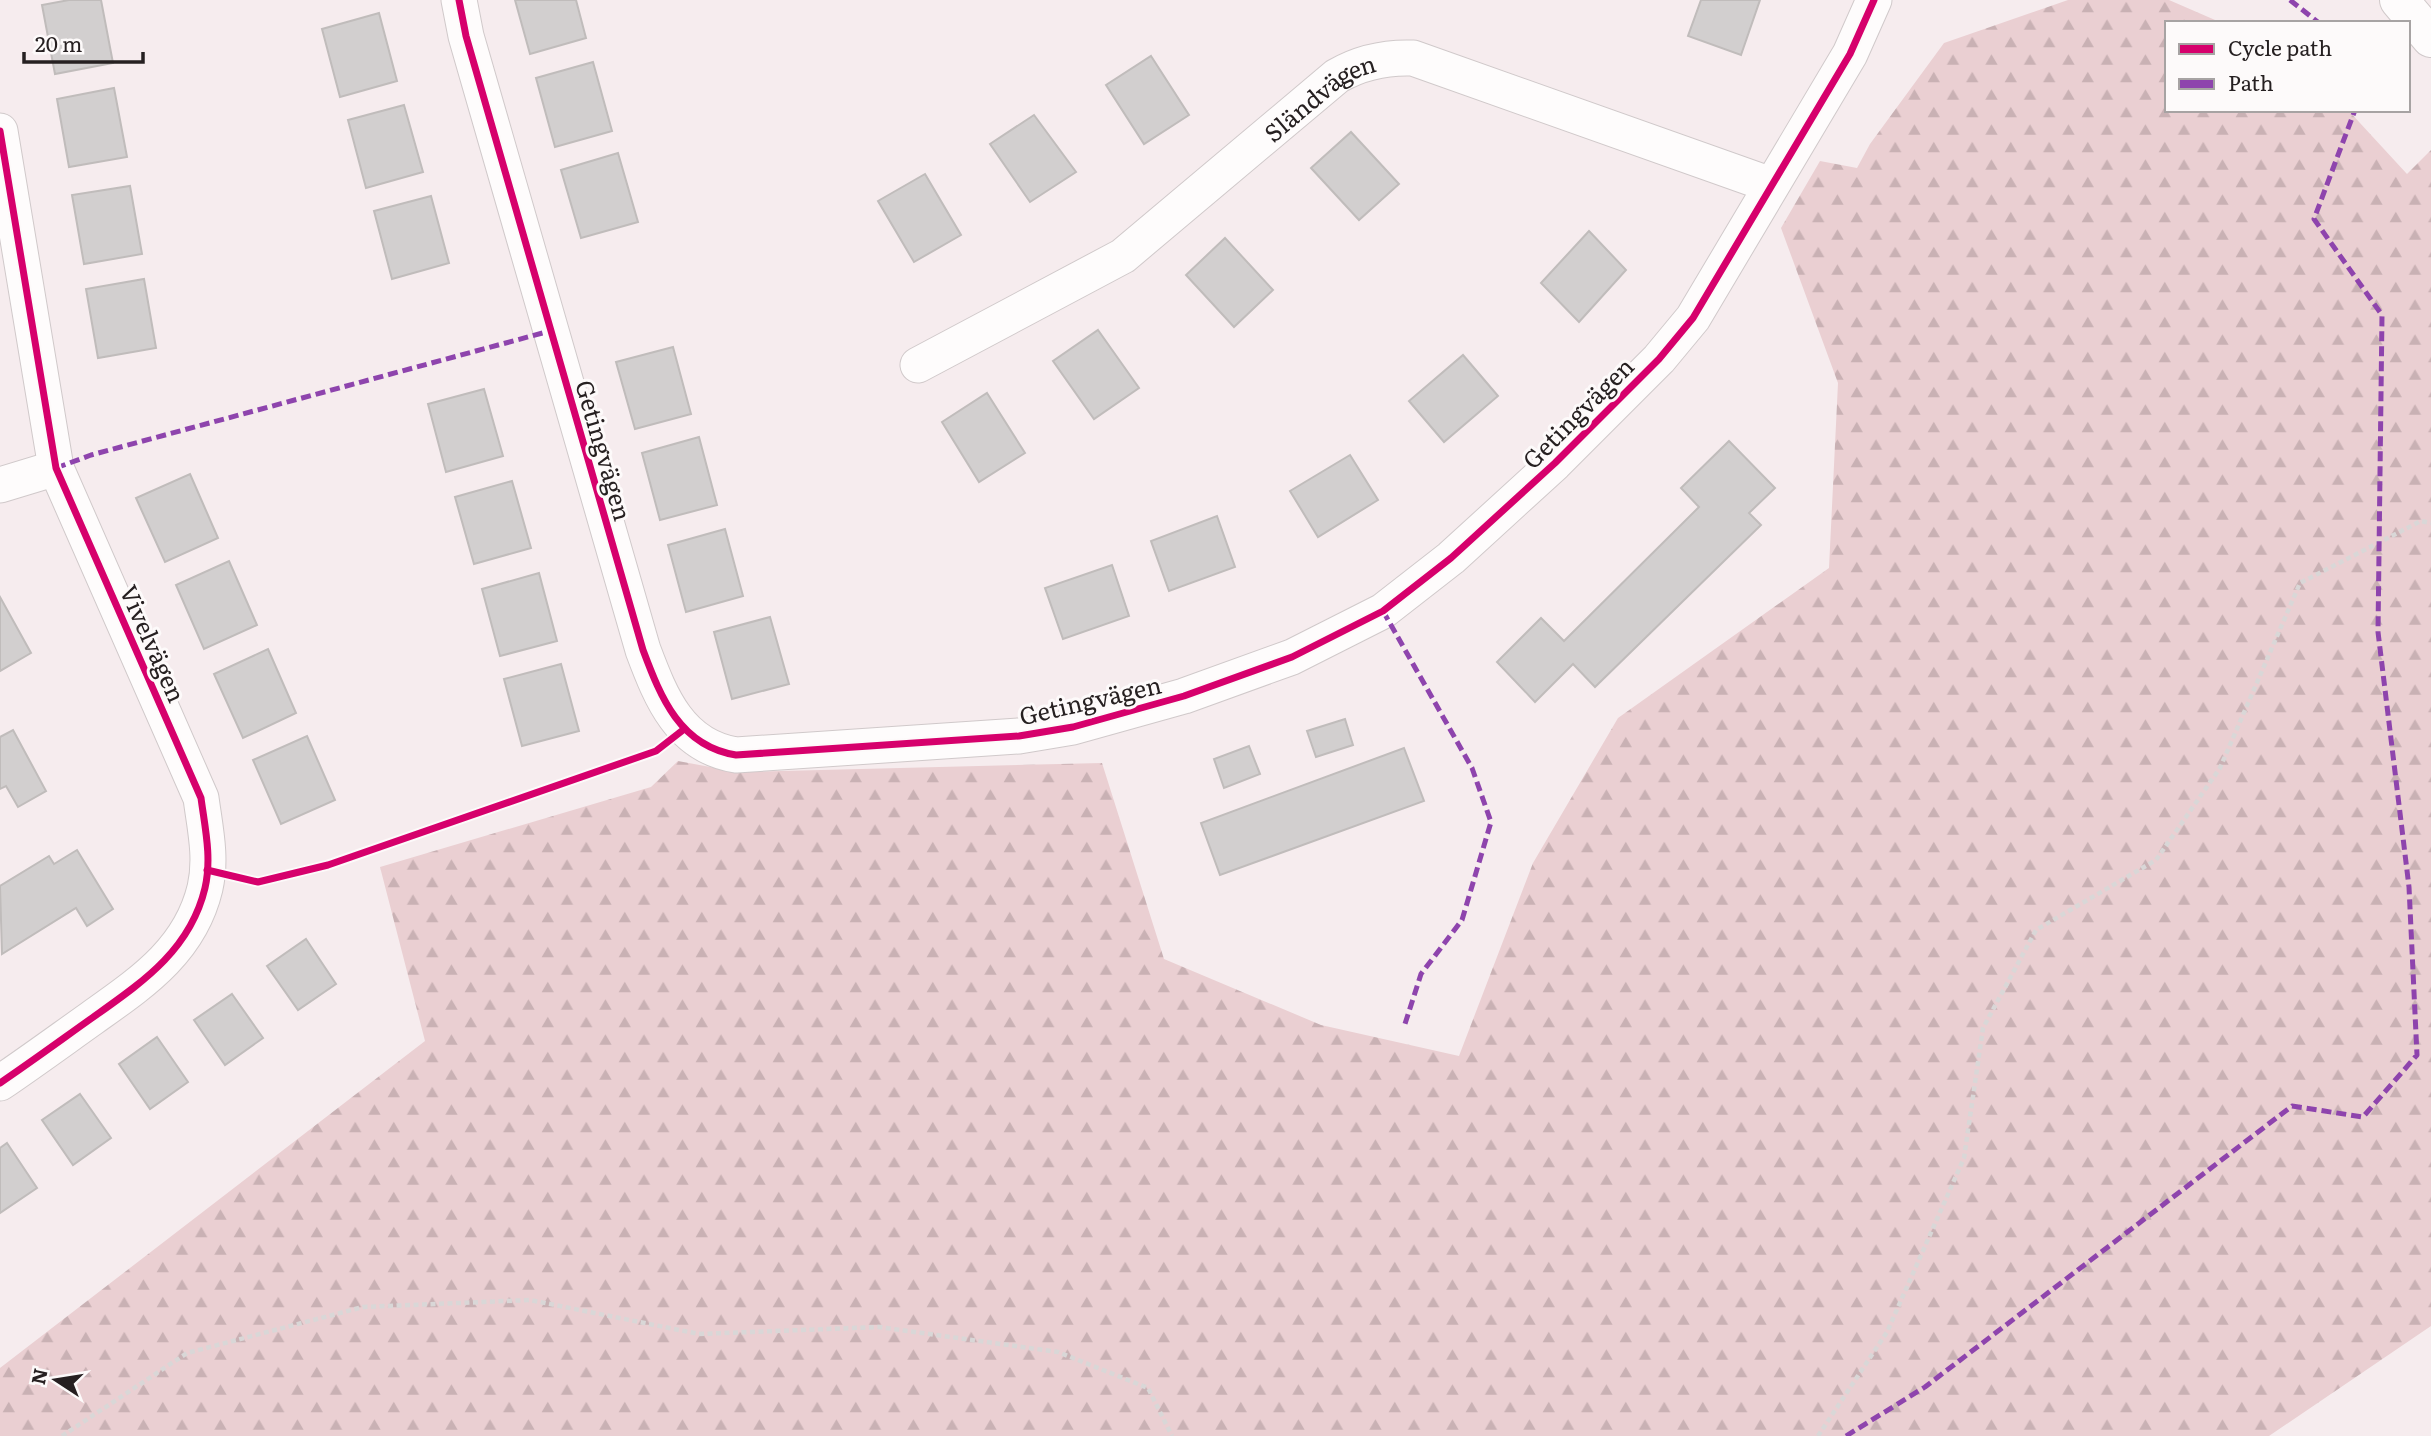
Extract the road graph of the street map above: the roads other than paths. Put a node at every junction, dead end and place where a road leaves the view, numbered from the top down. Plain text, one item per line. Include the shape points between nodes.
1 (459, 0) edge
2 (1874, 0) edge
3 (2399, 0) edge
4 (2431, 38) edge
5 (0, 131) edge
6 (1771, 185) junction
7 (918, 365) dead end
8 (56, 468) junction
9 (0, 485) edge
10 (0, 1083) edge

1 - 6 street, Getingvägen via 643,650 668,708 683,730 704,746 736,755 1019,736 1073,727 1184,696 1292,656 1383,611 1470,541 1659,359 1718,280
2 - 6 street, Getingvägen via 1850,54
3 - 4 main road
5 - 8 street, Vivelvägen
6 - 7 street, Sländvägen via 1413,58 1357,65 1337,76 1122,256
8 - 9 street
8 - 10 street, Vivelvägen via 201,798 207,870 192,923 179,946 153,974

